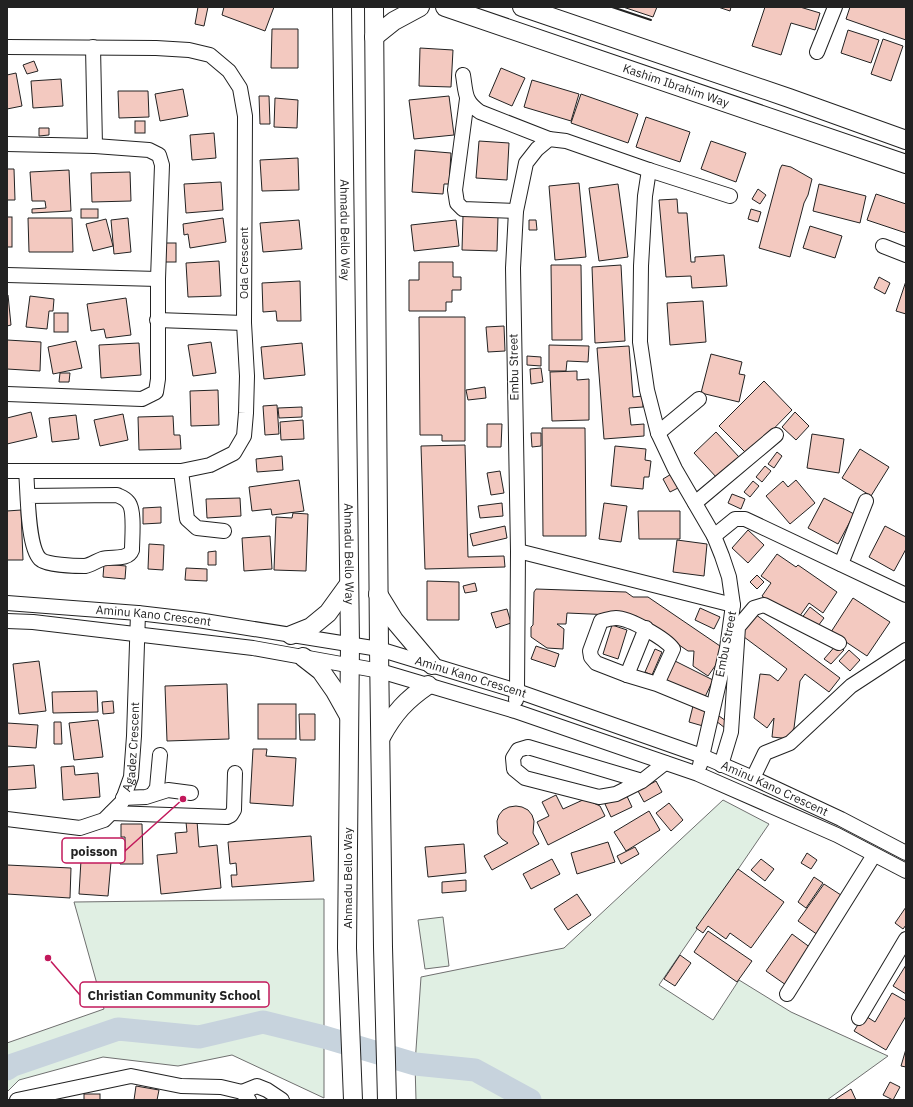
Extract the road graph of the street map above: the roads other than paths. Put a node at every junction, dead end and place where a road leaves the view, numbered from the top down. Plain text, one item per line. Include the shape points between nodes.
1 (374, 7) edge
2 (420, 7) edge
3 (445, 7) edge
4 (522, 7) edge
5 (835, 7) edge
6 (341, 9) edge
7 (374, 37) junction
8 (7, 47) edge
9 (93, 47) junction
10 (817, 52) dead end
11 (463, 74) dead end
12 (467, 99) junction
13 (549, 139) junction
14 (906, 140) edge
15 (7, 144) edge
16 (95, 146) junction
17 (906, 164) edge
18 (649, 170) junction
19 (730, 196) dead end
20 (516, 211) junction
21 (883, 246) dead end
22 (906, 255) edge
23 (7, 275) edge
24 (158, 279) junction
25 (157, 320) junction
26 (244, 323) junction
27 (7, 394) edge
28 (699, 399) dead end
29 (658, 433) junction
30 (776, 435) dead end
31 (7, 471) edge
32 (26, 471) junction
33 (181, 471) junction
34 (28, 496) junction
35 (866, 501) dead end
36 (695, 504) junction
37 (224, 531) dead end
38 (714, 536) junction
39 (518, 550) junction
40 (841, 564) junction
41 (349, 584) junction
42 (378, 594) junction
43 (906, 595) edge
44 (7, 604) edge
45 (733, 605) junction
46 (138, 613) junction
47 (7, 621) edge
48 (646, 628) junction
49 (137, 635) junction
50 (291, 635) junction
51 (839, 643) dead end
52 (350, 644) junction
53 (379, 649) junction
54 (906, 650) edge
55 (303, 657) junction
56 (349, 665) junction
57 (432, 665) junction
58 (380, 671) junction
59 (627, 675) junction
60 (657, 684) junction
61 (428, 685) junction
62 (517, 691) junction
63 (712, 707) junction
64 (515, 711) junction
65 (349, 716) junction
66 (381, 737) junction
67 (160, 754) dead end
68 (702, 756) junction
69 (665, 763) junction
70 (721, 765) junction
71 (235, 773) dead end
72 (698, 774) junction
73 (753, 778) junction
74 (642, 781) junction
75 (191, 793) dead end
76 (153, 794) junction
77 (123, 798) junction
78 (111, 813) junction
79 (7, 819) edge
80 (906, 853) edge
81 (874, 854) junction
82 (906, 871) edge
83 (906, 939) edge
84 (787, 994) dead end
85 (859, 1018) dead end
86 (246, 1096) edge
87 (17, 1100) edge
88 (282, 1100) edge
89 (353, 1100) edge
90 (387, 1100) edge

1 - 7 main road
2 - 7 main road via 394,21
3 - 17 main road, Kashim Ibrahim Way
4 - 14 main road, Kashim Ibrahim Way
5 - 10 street
6 - 41 main road, Ahmadu Bello Way
7 - 42 main road
8 - 9 street, Oda Crescent
9 - 16 street
9 - 26 street, Oda Crescent via 189,50 210,55 229,71 240,88 245,116
11 - 12 street
12 - 13 street via 471,106 480,112
12 - 20 street via 455,190 457,203 463,208
13 - 18 street via 566,141
13 - 20 street, Embu Street via 537,148 526,163
15 - 16 street
16 - 24 street via 149,150 159,155 162,166
18 - 19 street
18 - 29 street, Embu Street via 641,266 640,342 647,390
20 - 39 street, Embu Street via 513,282
21 - 22 street
23 - 24 street
24 - 25 street
25 - 26 street
25 - 27 street via 156,392 142,399
26 - 33 street, Oda Crescent via 247,376 244,436 234,454 210,466
28 - 29 street
29 - 36 street, Embu Street
30 - 36 street
31 - 32 street, Oda Crescent
32 - 33 street, Oda Crescent
32 - 34 street
33 - 37 street via 187,519 197,528
34 - 34 street via 117,495 124,498 130,502 132,511 131,554 127,557 105,558 85,566 47,563 40,559 31,540
35 - 40 street
36 - 38 street, Embu Street
38 - 40 street via 735,520 745,519
38 - 45 street, Embu Street via 729,577
39 - 45 street
39 - 62 street, Embu Street
40 - 43 street
41 - 50 main road via 328,613 311,627
41 - 52 main road, Ahmadu Bello Way
42 - 53 main road
42 - 57 main road via 394,620
44 - 46 street, Aminu Kano Crescent
45 - 63 street, Embu Street via 727,648
46 - 49 street, Agadez Crescent
46 - 50 street, Aminu Kano Crescent
47 - 49 street, Aminu Kano Crescent
48 - 59 street
48 - 59 street via 617,618 601,621 590,651 591,657 596,663
48 - 60 street via 670,644 673,649
49 - 55 street, Aminu Kano Crescent via 253,648
49 - 77 street, Agadez Crescent via 131,777
50 - 52 street, Aminu Kano Crescent
51 - 70 street via 764,604 754,608 738,626 731,732
52 - 53 street, Aminu Kano Crescent
52 - 56 main road, Ahmadu Bello Way
53 - 57 street, Aminu Kano Crescent
53 - 58 main road
54 - 73 street via 851,686 790,743 765,753
55 - 56 street, Aminu Kano Crescent
55 - 65 main road via 321,671
56 - 58 street, Aminu Kano Crescent
56 - 65 main road, Ahmadu Bello Way
57 - 62 street, Aminu Kano Crescent
58 - 61 street, Aminu Kano Crescent
58 - 66 main road
59 - 60 street
60 - 63 street
61 - 64 street, Aminu Kano Crescent
61 - 66 main road via 411,697 391,718
62 - 64 street, Embu Street
62 - 68 street, Aminu Kano Crescent
63 - 68 street, Embu Street
64 - 69 street, Aminu Kano Crescent
65 - 89 main road, Ahmadu Bello Way via 348,948
66 - 90 main road
67 - 76 street via 157,788
68 - 70 street, Aminu Kano Crescent
68 - 72 street, Embu Street
69 - 72 street, Aminu Kano Crescent
69 - 74 street
70 - 73 street, Aminu Kano Crescent
71 - 78 street via 234,810 227,817
72 - 81 street, Aminu Kano Crescent
73 - 80 street, Aminu Kano Crescent
74 - 74 street via 528,747 518,750 513,758 514,769 525,778 599,797 616,794
75 - 76 street via 168,790
76 - 77 street
77 - 78 street, Agadez Crescent
78 - 79 street, Agadez Crescent via 104,820 80,828
81 - 82 street, Aminu Kano Crescent
81 - 84 street
83 - 85 street
86 - 87 street via 221,1087 181,1086 131,1076
86 - 88 street via 257,1086

